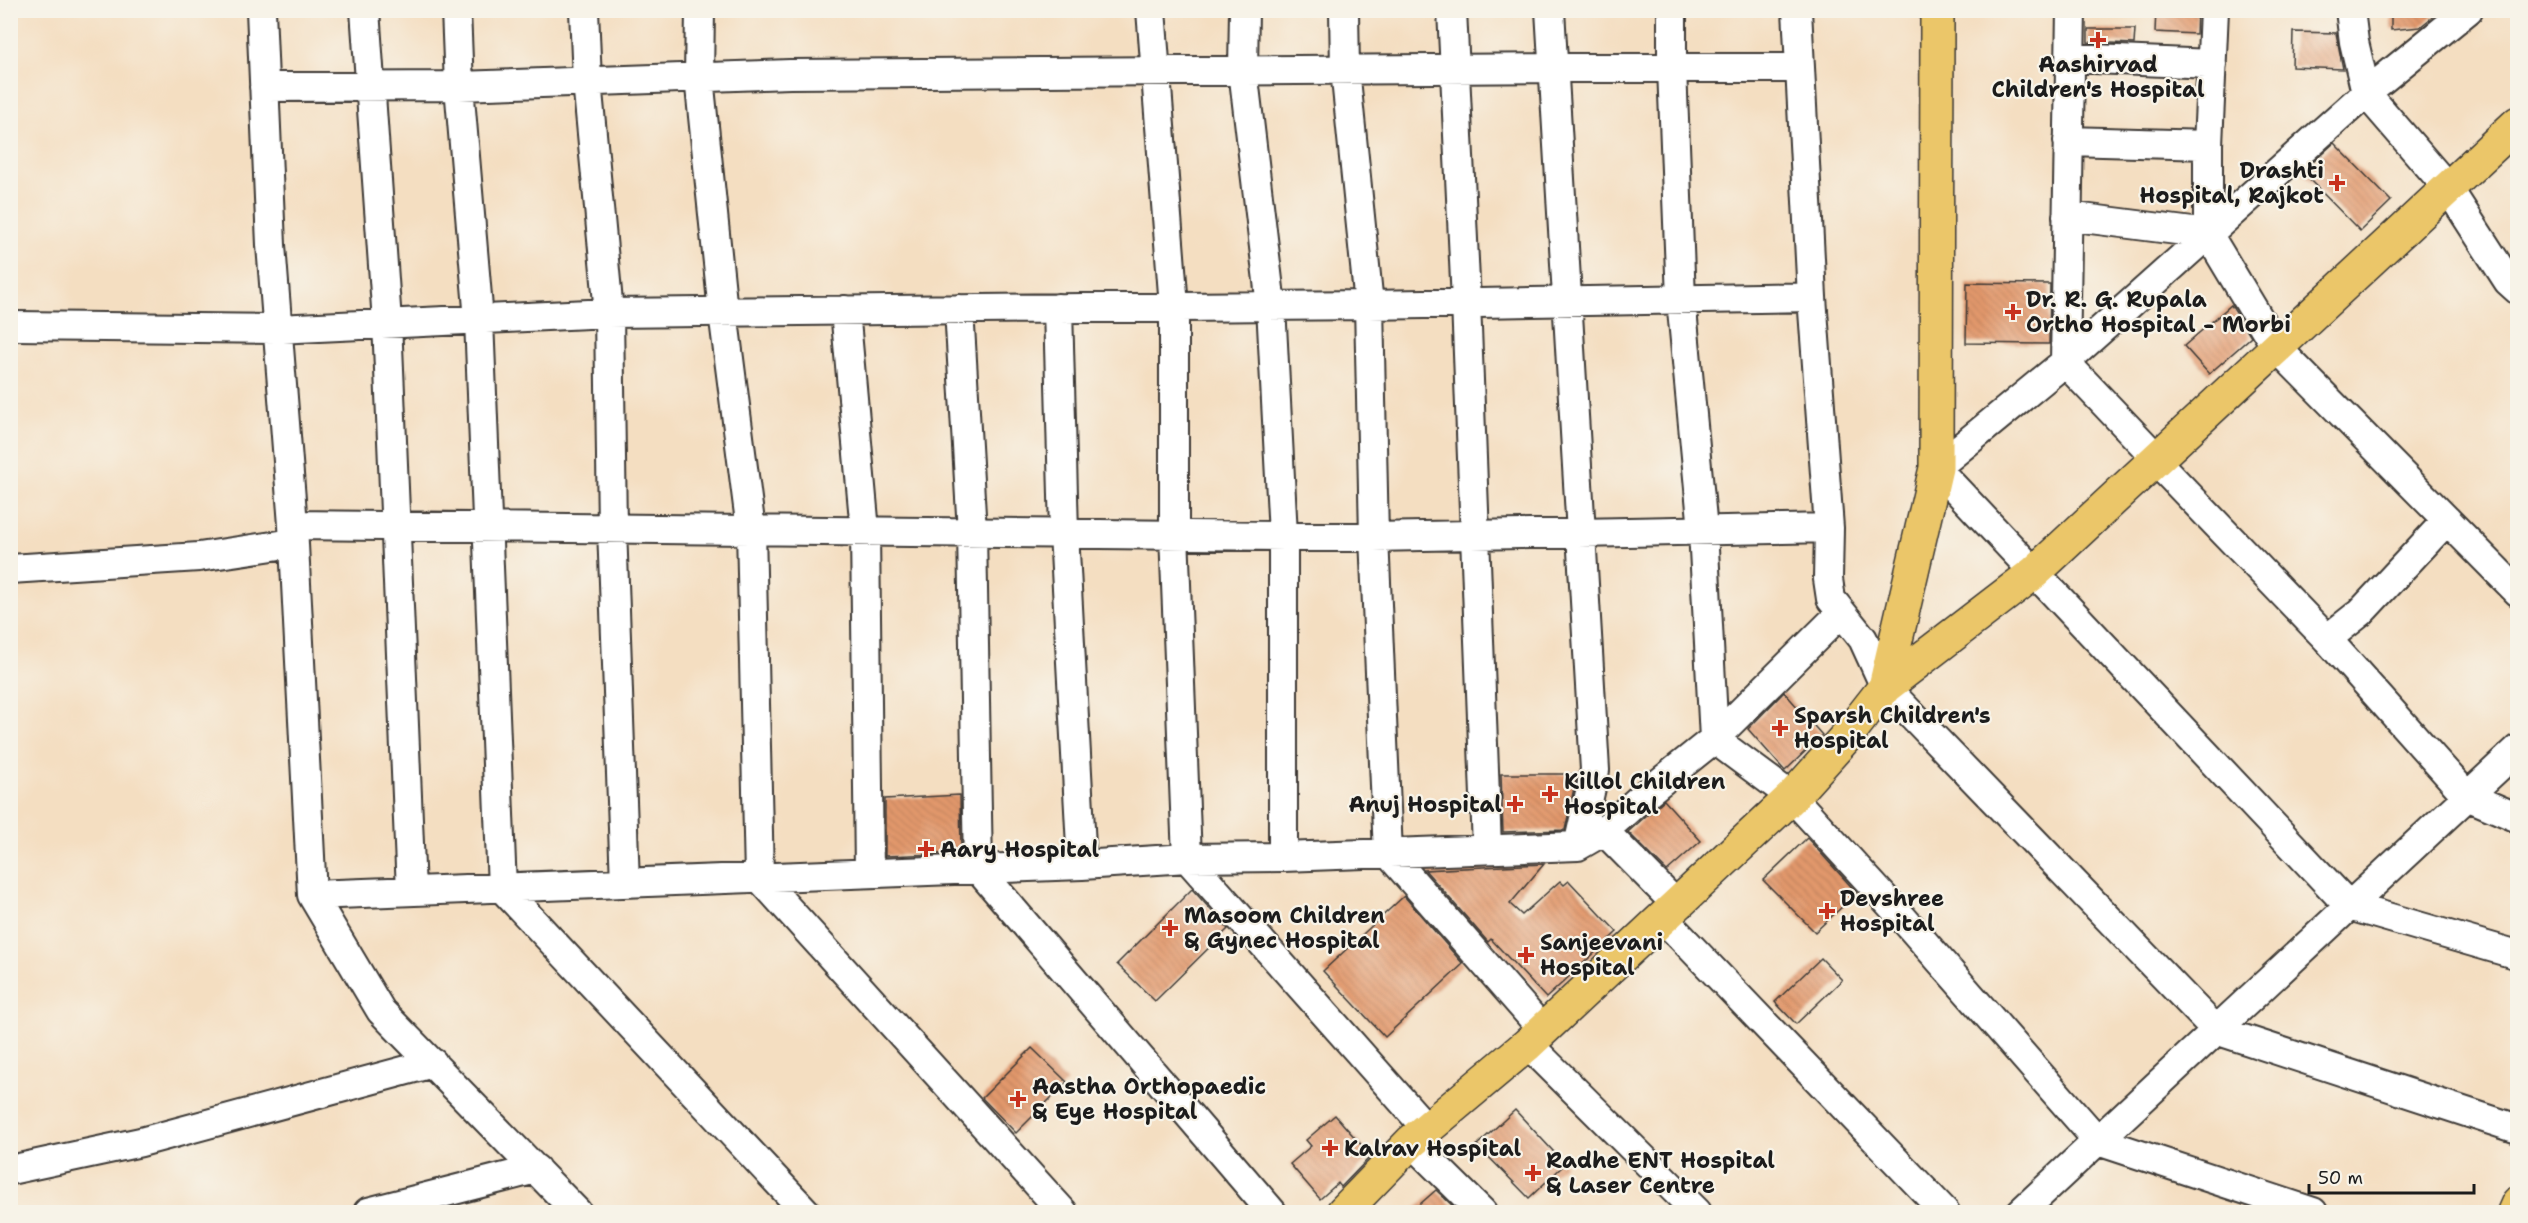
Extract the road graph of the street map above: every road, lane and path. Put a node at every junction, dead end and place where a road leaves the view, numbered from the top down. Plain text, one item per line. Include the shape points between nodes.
1 (261, 10) edge
2 (365, 10) edge
3 (456, 10) edge
4 (584, 10) edge
5 (700, 10) edge
6 (1151, 10) edge
7 (1244, 10) edge
8 (1344, 10) edge
9 (1452, 10) edge
10 (1550, 10) edge
11 (1672, 10) edge
12 (1797, 10) edge
13 (1937, 10) edge
14 (2071, 10) edge
15 (2214, 10) edge
16 (2350, 10) edge
17 (2466, 11) edge
18 (2070, 58) junction
19 (2212, 64) junction
20 (1553, 68) junction
21 (1672, 68) junction
22 (1800, 68) junction
23 (1345, 69) junction
24 (1455, 69) junction
25 (1243, 70) junction
26 (1155, 71) junction
27 (699, 77) junction
28 (587, 81) junction
29 (371, 86) junction
30 (459, 86) junction
31 (264, 87) junction
32 (2366, 93) junction
33 (2517, 123) edge
34 (2068, 141) junction
35 (2208, 145) junction
36 (2448, 188) junction
37 (2067, 216) junction
38 (2208, 234) junction
39 (2517, 290) edge
40 (1812, 297) junction
41 (1681, 299) junction
42 (1567, 301) junction
43 (1466, 303) junction
44 (1370, 305) junction
45 (1271, 306) junction
46 (1174, 307) junction
47 (1058, 308) junction
48 (959, 309) junction
49 (845, 310) junction
50 (723, 312) junction
51 (609, 313) junction
52 (478, 320) junction
53 (387, 324) junction
54 (14, 326) dead end
55 (278, 329) junction
56 (2276, 347) junction
57 (2065, 362) junction
58 (2156, 460) junction
59 (1936, 468) junction
60 (2446, 520) junction
61 (396, 526) junction
62 (487, 527) junction
63 (612, 528) junction
64 (1829, 528) junction
65 (751, 530) junction
66 (1703, 530) junction
67 (865, 531) junction
68 (972, 532) junction
69 (1581, 532) junction
70 (1064, 533) junction
71 (293, 534) junction
72 (1174, 534) junction
73 (1475, 534) junction
74 (1283, 536) junction
75 (1374, 537) junction
76 (10, 569) edge
77 (2035, 572) junction
78 (2517, 592) edge
79 (1841, 613) junction
80 (2326, 639) junction
81 (1885, 687) junction
82 (1714, 739) junction
83 (2517, 749) edge
84 (2467, 796) junction
85 (1792, 797) junction
86 (2517, 818) edge
87 (1605, 831) junction
88 (1578, 846) junction
89 (1488, 848) junction
90 (1388, 853) junction
91 (1283, 857) junction
92 (1187, 858) junction
93 (1082, 865) junction
94 (978, 869) junction
95 (869, 873) junction
96 (759, 878) junction
97 (625, 883) junction
98 (502, 888) junction
99 (411, 891) junction
100 (312, 895) junction
101 (2349, 906) junction
102 (1670, 911) junction
103 (2517, 956) edge
104 (2216, 1030) junction
105 (1535, 1037) junction
106 (433, 1063) junction
107 (2517, 1129) edge
108 (1419, 1136) junction
109 (2098, 1141) junction
110 (536, 1169) junction
111 (10, 1170) edge
112 (2517, 1203) edge
113 (368, 1212) edge
114 (577, 1212) edge
115 (806, 1212) edge
116 (1063, 1212) edge
117 (1272, 1212) edge
118 (1343, 1212) edge
119 (1482, 1212) edge
120 (1696, 1212) edge
121 (1945, 1212) edge
122 (2021, 1212) edge
123 (2313, 1212) edge
124 (2514, 1212) edge

1 - 31 street
2 - 29 street
3 - 30 street
4 - 28 street
5 - 27 street
6 - 26 street
7 - 25 street
8 - 23 street
9 - 24 street
10 - 20 street
11 - 21 street
12 - 22 street
13 - 59 main road
14 - 18 street
15 - 19 street
16 - 32 street
17 - 32 street
18 - 19 street
18 - 34 street
19 - 35 street
20 - 21 street
20 - 24 street
20 - 42 street
21 - 22 street
21 - 41 street
22 - 40 street
23 - 24 street
23 - 25 street
23 - 44 street
24 - 43 street
25 - 26 street
25 - 45 street
26 - 27 street
26 - 46 street
27 - 28 street
27 - 50 street
28 - 30 street
28 - 51 street
29 - 30 street
29 - 31 street
29 - 53 street
30 - 52 street
31 - 55 street
32 - 36 street
32 - 38 street
33 - 36 main road
34 - 35 street
34 - 37 street
35 - 38 street
36 - 39 street
36 - 56 main road
37 - 38 street
37 - 57 street
38 - 56 street
38 - 57 street
40 - 41 street
40 - 64 street
41 - 42 street
41 - 66 street
42 - 43 street
42 - 69 street
43 - 44 street
43 - 73 street
44 - 45 street
44 - 75 street
45 - 46 street
45 - 74 street
46 - 47 street
46 - 72 street
47 - 48 street
47 - 70 street
48 - 49 street
48 - 68 street
49 - 50 street
49 - 67 street
50 - 51 street
50 - 65 street
51 - 52 street
51 - 63 street
52 - 53 street
52 - 62 street
53 - 55 street
53 - 61 street
54 - 55 street
55 - 71 street
56 - 58 main road
56 - 60 street
57 - 58 street
57 - 59 street
58 - 77 main road
58 - 80 street
59 - 77 street
59 - 81 main road
60 - 78 street
60 - 80 street via 2361,612
61 - 62 street
61 - 71 street
61 - 99 street
62 - 63 street
62 - 98 street
63 - 65 street
63 - 97 street
64 - 66 street
64 - 79 street via 1828,579 1831,599
65 - 67 street
65 - 96 street
66 - 69 street
66 - 82 street
67 - 68 street
67 - 95 street
68 - 70 street
68 - 94 street
69 - 73 street
69 - 88 street via 1595,770
70 - 72 street
70 - 93 street
71 - 76 street via 199,557
71 - 100 street
72 - 74 street
72 - 92 street
73 - 75 street
73 - 89 street
74 - 75 street
74 - 91 street
75 - 90 street
77 - 81 main road
77 - 101 street
79 - 81 street via 1863,639
79 - 82 street
80 - 84 street
81 - 85 main road
81 - 104 street
82 - 85 street
82 - 87 street
83 - 84 street
84 - 86 street
84 - 101 street
85 - 102 main road
85 - 109 street
87 - 88 street
87 - 102 street
88 - 89 street
89 - 90 street
90 - 91 street
90 - 105 street
91 - 92 street
92 - 93 street
92 - 108 street
93 - 94 street
94 - 95 street
94 - 117 street
95 - 96 street
96 - 97 street
96 - 116 street
97 - 98 street
98 - 99 street
98 - 115 street
99 - 100 street
100 - 106 street via 381,1011
101 - 103 street
101 - 104 street
102 - 105 main road
102 - 121 street
104 - 107 street
104 - 109 street
105 - 108 main road
105 - 120 street
106 - 110 street
106 - 111 street via 141,1142
108 - 118 main road
108 - 119 street
109 - 122 street
109 - 123 street
110 - 113 street
110 - 114 street
112 - 124 main road

